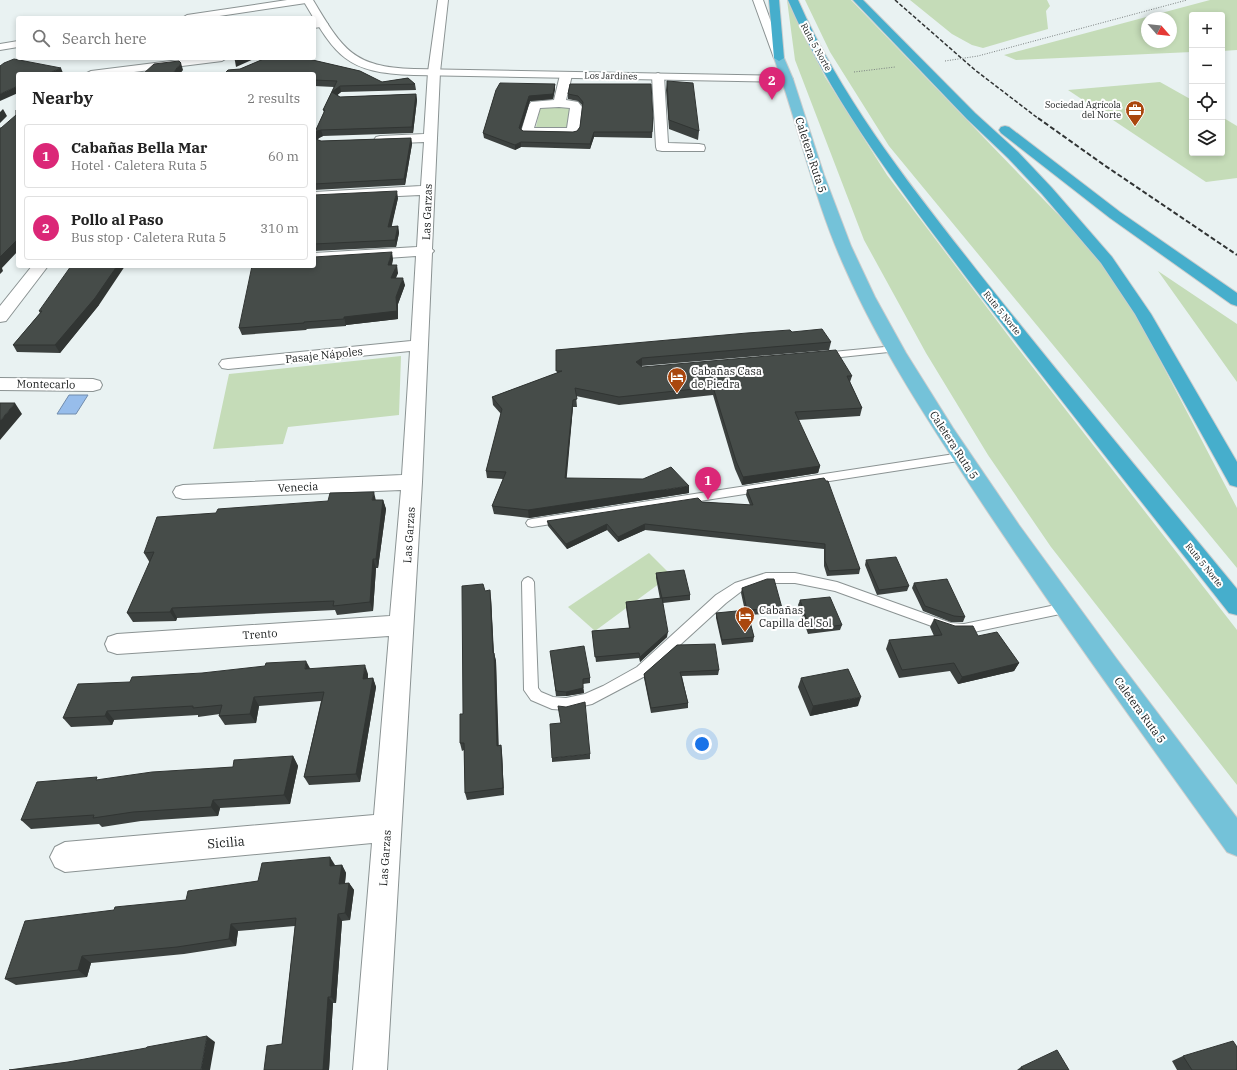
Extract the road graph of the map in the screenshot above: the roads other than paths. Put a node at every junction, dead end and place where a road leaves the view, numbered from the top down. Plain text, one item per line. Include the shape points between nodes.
1 (307, 0) edge
2 (443, 0) edge
3 (758, 0) edge
4 (774, 0) edge
5 (794, 0) edge
6 (858, 0) edge
7 (200, 16) edge
8 (315, 16) edge
9 (319, 25) edge
10 (16, 44) edge
11 (0, 47) edge
12 (779, 58) junction
13 (206, 60) edge
14 (921, 64) junction
15 (107, 72) edge
16 (434, 72) junction
17 (566, 75) junction
18 (658, 76) junction
19 (787, 79) junction
20 (433, 94) junction
21 (418, 95) dead end
22 (559, 103) dead end
23 (431, 138) junction
24 (369, 140) edge
25 (699, 148) dead end
26 (428, 190) junction
27 (316, 196) edge
28 (426, 251) junction
29 (316, 258) edge
30 (38, 268) edge
31 (1237, 301) edge
32 (0, 317) edge
33 (420, 345) junction
34 (895, 350) junction
35 (816, 356) edge
36 (228, 364) dead end
37 (0, 384) edge
38 (92, 385) dead end
39 (961, 457) junction
40 (1237, 480) edge
41 (412, 482) junction
42 (183, 492) dead end
43 (532, 523) dead end
44 (528, 582) dead end
45 (1237, 606) edge
46 (1065, 608) junction
47 (402, 625) junction
48 (117, 644) dead end
49 (388, 828) junction
50 (1237, 842) edge
51 (65, 857) dead end
52 (370, 1070) edge

1 - 7 street
1 - 8 street, Los Jardines
2 - 16 street, Las Garzas
3 - 12 street, Caletera Ruta 5
4 - 12 highway
5 - 45 highway, Ruta 5 Norte via 806,30 882,154 955,254
6 - 14 highway
9 - 16 street, Los Jardines via 345,53 358,61 394,70
10 - 11 street
12 - 19 main road, Caletera Ruta 5
13 - 15 street
14 - 31 highway via 1103,206
14 - 40 highway via 1052,195 1108,260 1143,314
16 - 17 street, Los Jardines
16 - 20 street, Las Garzas
17 - 18 street, Los Jardines
17 - 22 street
18 - 19 street, Los Jardines
18 - 25 street via 662,147
19 - 34 main road, Caletera Ruta 5 via 835,227 871,307
20 - 21 street
20 - 23 street, Las Garzas
23 - 24 street
23 - 26 street, Las Garzas
26 - 27 street
26 - 28 street, Las Garzas
28 - 29 street
28 - 33 street, Las Garzas
30 - 32 street
33 - 36 street, Pasaje Nápoles
33 - 41 street, Las Garzas
34 - 35 lane
34 - 39 main road, Caletera Ruta 5
37 - 38 street, Montecarlo
39 - 43 lane
39 - 46 main road, Caletera Ruta 5
41 - 42 street, Venecia
41 - 47 street, Las Garzas
44 - 46 lane via 531,690 536,696 552,703 566,704 587,700 642,671 721,599 739,586 766,578 795,578 831,586 951,628 964,629
46 - 50 main road, Caletera Ruta 5
47 - 48 street, Trento
47 - 49 street, Las Garzas
49 - 51 street, Sicilia
49 - 52 street, Las Garzas

